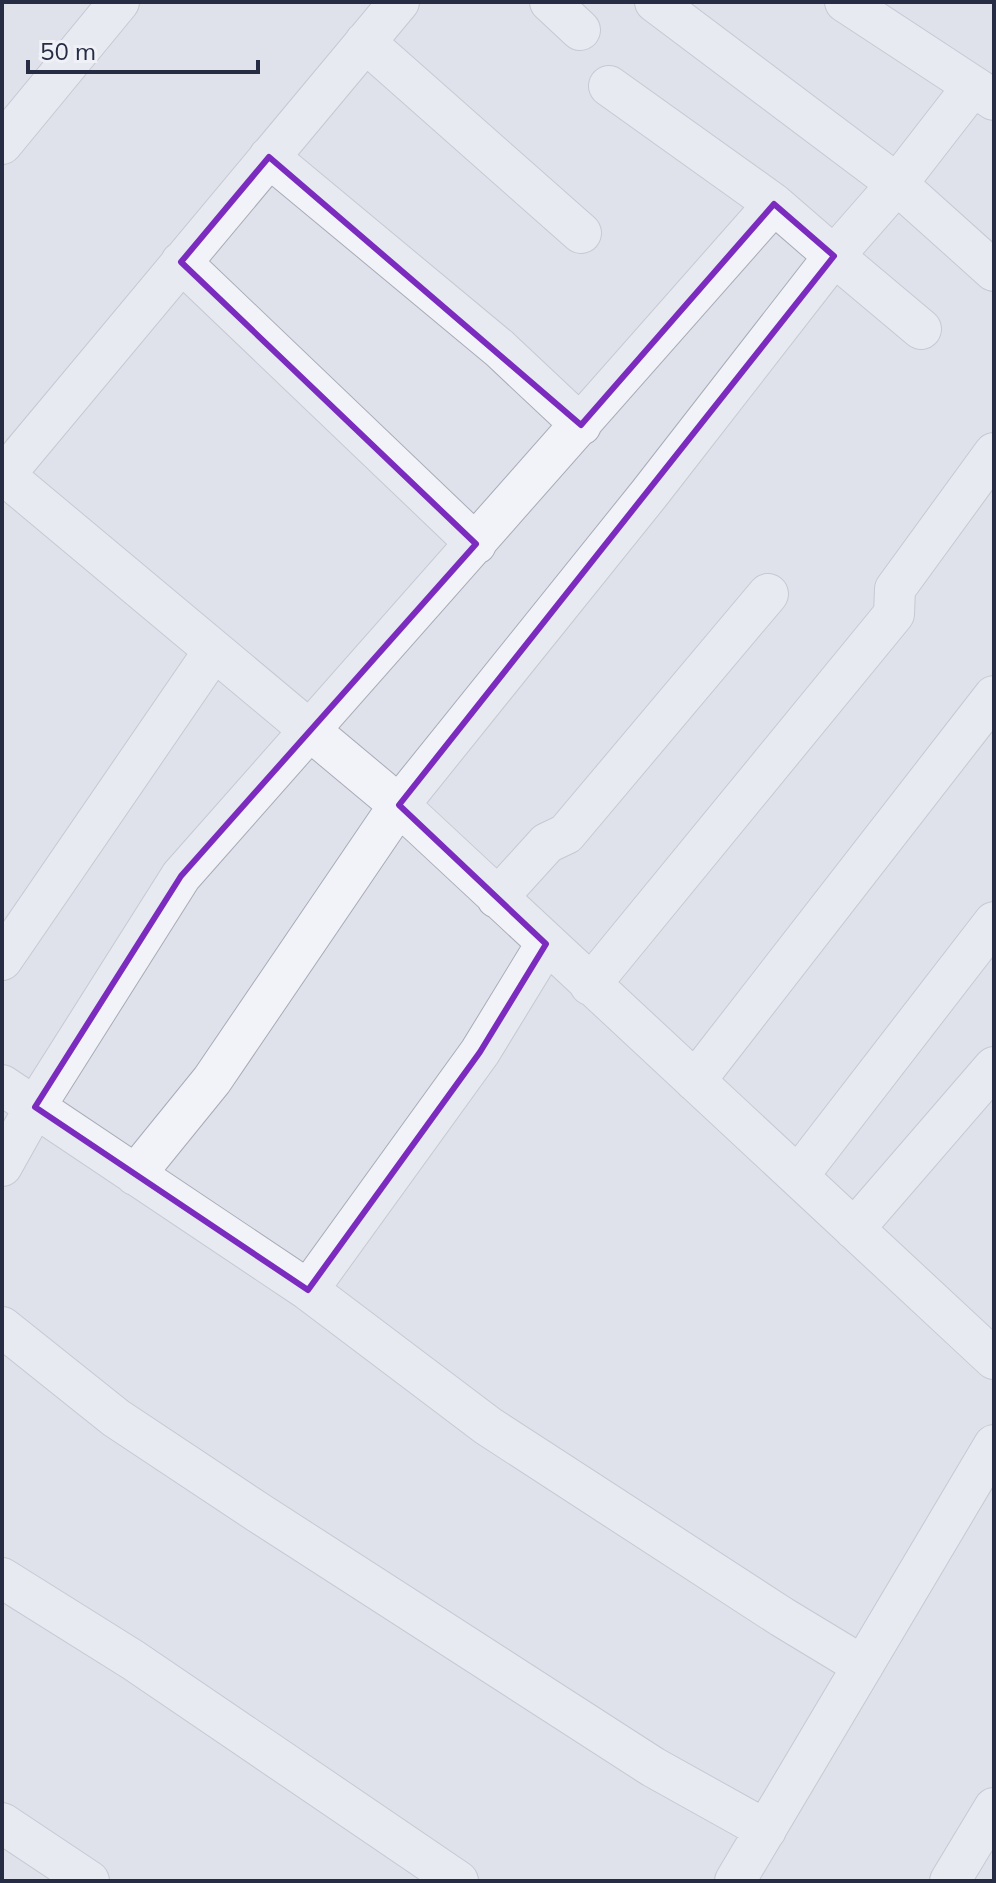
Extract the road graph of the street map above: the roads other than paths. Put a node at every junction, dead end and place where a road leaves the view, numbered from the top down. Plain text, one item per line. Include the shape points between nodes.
1 (119, 2) edge
2 (399, 2) edge
3 (550, 2) edge
4 (655, 2) edge
5 (845, 2) edge
6 (580, 30) dead end
7 (365, 42) junction
8 (609, 86) dead end
9 (984, 93) edge
10 (2, 144) edge
11 (269, 157) junction
12 (897, 184) junction
13 (774, 204) junction
14 (581, 233) dead end
15 (834, 256) junction
16 (181, 262) junction
17 (994, 271) edge
18 (921, 329) dead end
19 (581, 425) junction
20 (994, 453) edge
21 (3, 475) edge
22 (476, 544) junction
23 (768, 594) dead end
24 (213, 652) junction
25 (994, 696) edge
26 (310, 735) junction
27 (399, 805) junction
28 (497, 898) junction
29 (994, 922) edge
30 (546, 944) junction
31 (2, 960) edge
32 (590, 985) junction
33 (994, 1067) edge
34 (695, 1081) junction
35 (2, 1085) edge
36 (35, 1107) junction
37 (2, 1166) edge
38 (135, 1175) junction
39 (798, 1176) junction
40 (854, 1229) junction
41 (308, 1290) junction
42 (2, 1327) edge
43 (994, 1359) edge
44 (994, 1445) edge
45 (2, 1578) edge
46 (863, 1666) junction
47 (2, 1823) edge
48 (989, 1826) edge
49 (766, 1830) junction
50 (64, 1874) edge
51 (458, 1881) edge
52 (735, 1881) edge
53 (950, 1881) edge

1 - 10 street
2 - 7 street
3 - 6 street
4 - 12 street
5 - 9 street
7 - 11 street
7 - 14 street
8 - 13 street
9 - 12 street
11 - 16 street
11 - 19 street via 499,348
12 - 15 street
12 - 17 street
13 - 15 street
13 - 19 street
15 - 18 street
15 - 27 street
16 - 21 street
16 - 22 street
19 - 22 street
20 - 32 street via 895,589 894,614
21 - 24 street
22 - 26 street
23 - 28 street via 566,834 547,843
24 - 26 street
24 - 31 street
25 - 34 street
26 - 27 street
26 - 36 street via 181,876
27 - 28 street
27 - 38 street via 212,1080
28 - 30 street
29 - 39 street
30 - 32 street
30 - 41 street via 480,1052
32 - 34 street
33 - 40 street
34 - 39 street
35 - 36 street
36 - 37 street
36 - 38 street
38 - 41 street
39 - 40 street
40 - 43 street
41 - 46 street via 488,1426
42 - 49 street via 116,1418 259,1513 653,1767
44 - 46 street
45 - 51 street
46 - 49 street
47 - 50 street
48 - 53 street
49 - 52 street

